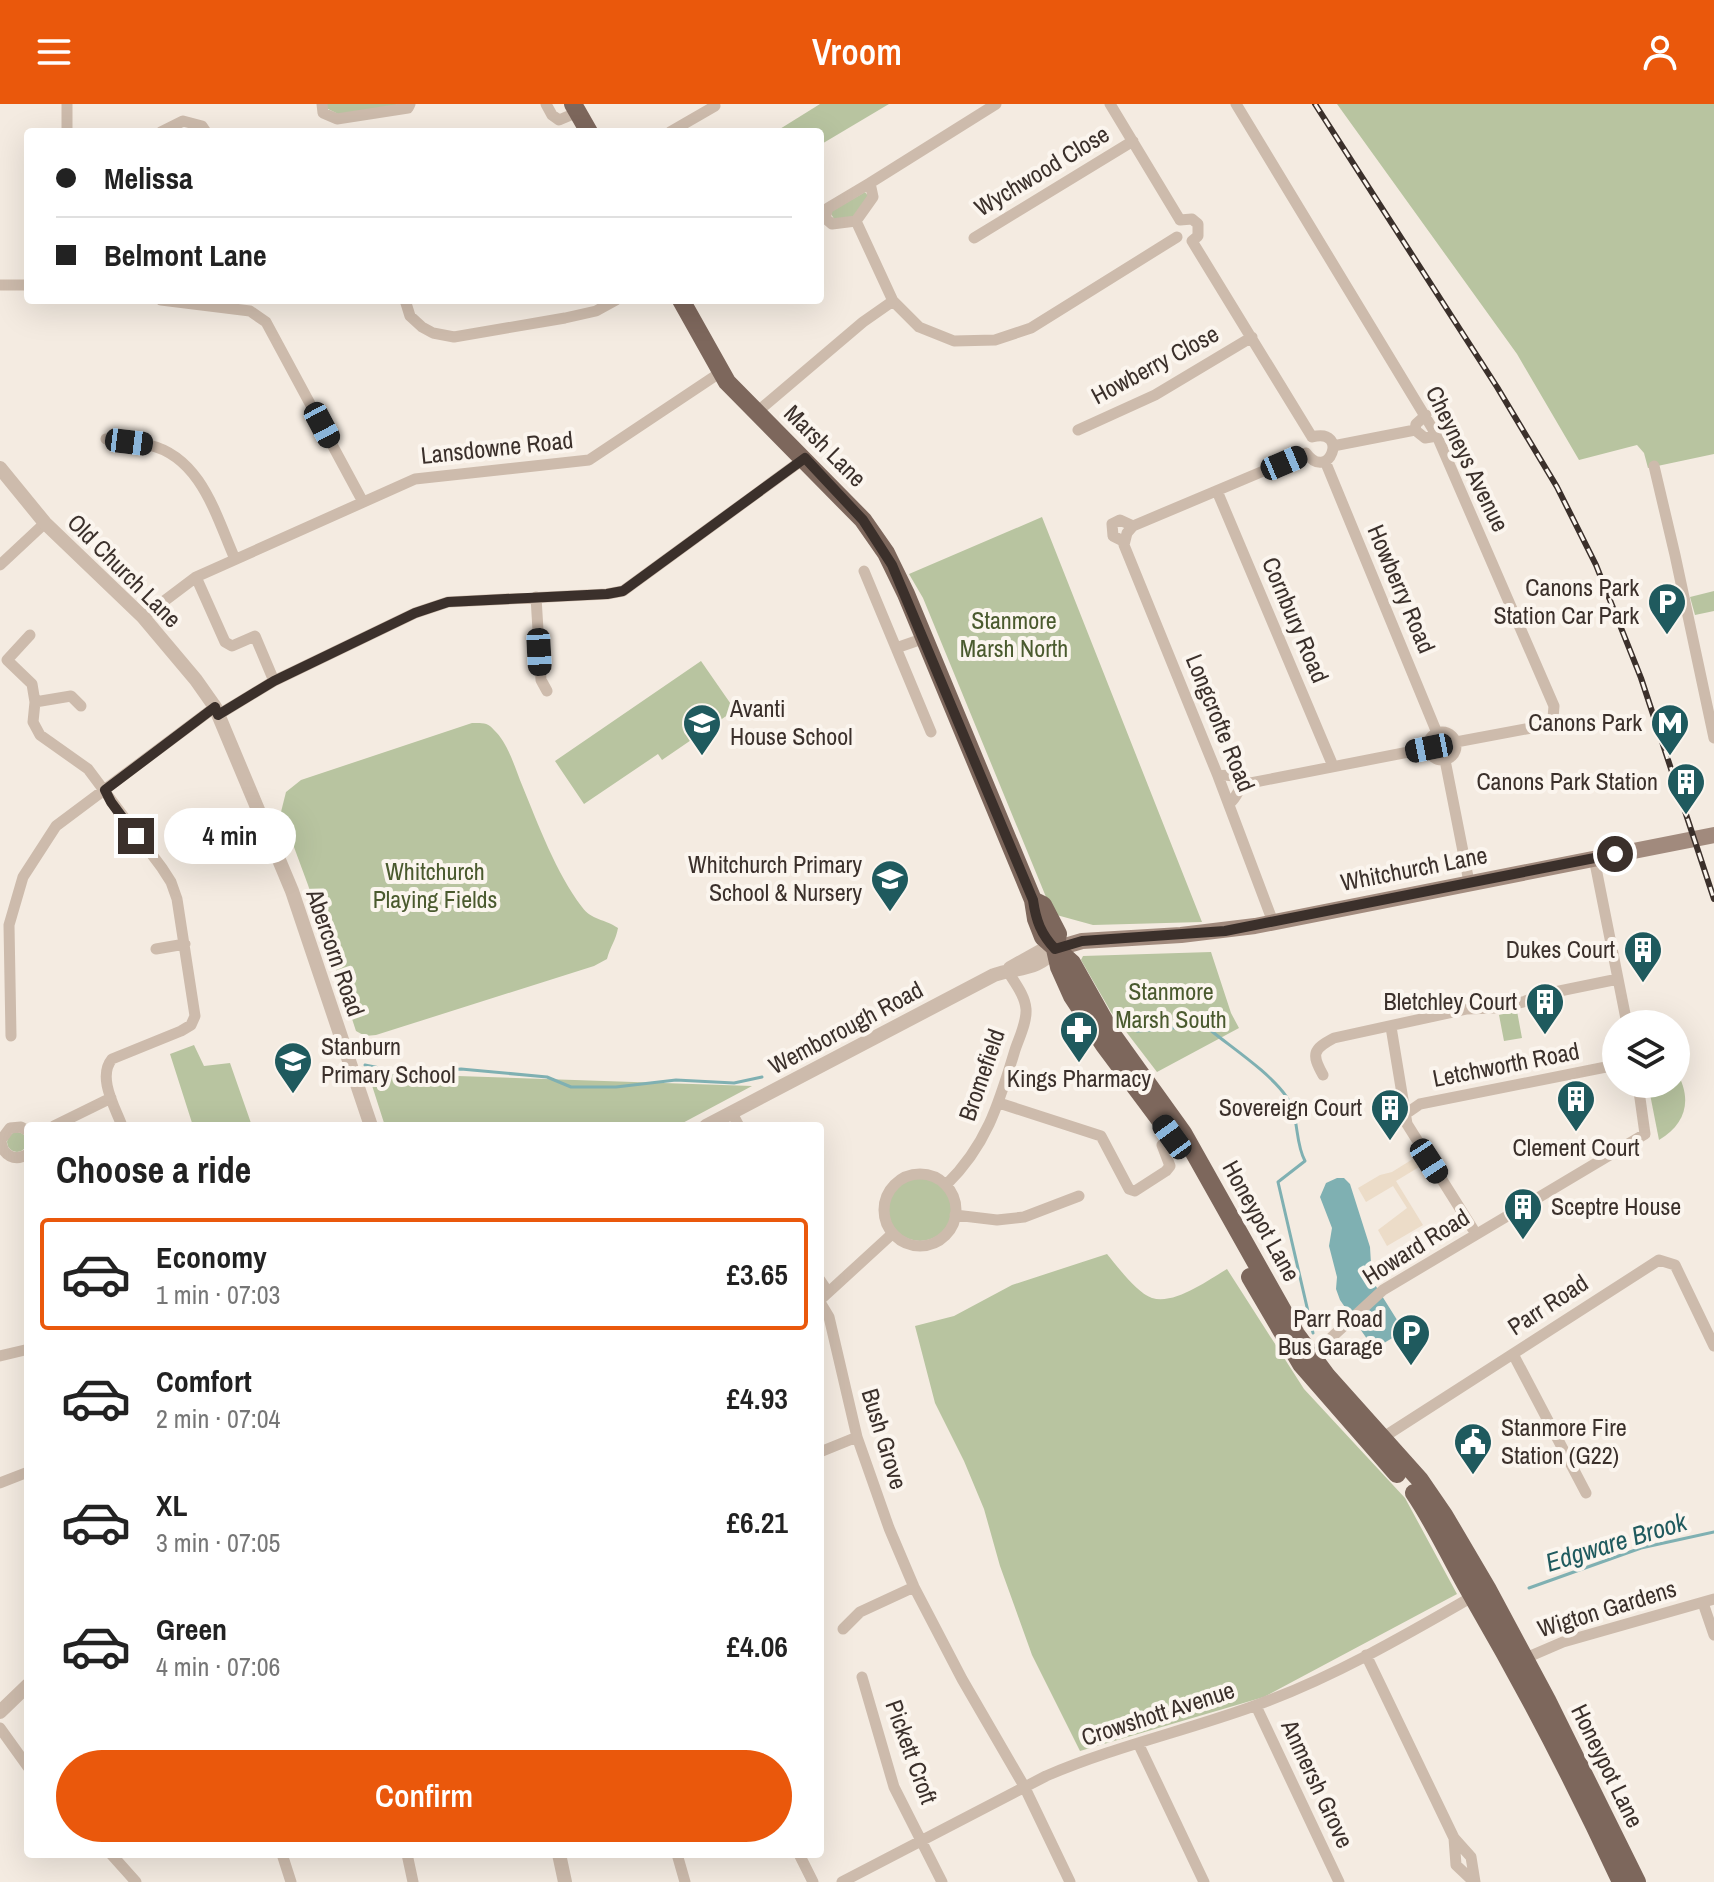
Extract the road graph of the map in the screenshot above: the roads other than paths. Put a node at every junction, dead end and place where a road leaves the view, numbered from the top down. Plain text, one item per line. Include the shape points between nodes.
1 (67, 104) edge
2 (322, 104) edge
3 (410, 104) edge
4 (546, 104) edge
5 (714, 104) edge
6 (996, 104) edge
7 (1110, 104) edge
8 (1236, 104) edge
9 (576, 108) edge
10 (67, 128) edge
11 (169, 128) edge
12 (203, 128) edge
13 (587, 128) edge
14 (677, 128) edge
15 (1133, 141) junction
16 (870, 183) junction
17 (1180, 220) junction
18 (856, 221) junction
19 (1177, 237) junction
20 (974, 238) dead end
21 (1192, 241) junction
22 (0, 285) edge
23 (24, 285) edge
24 (893, 301) junction
25 (193, 304) edge
26 (406, 304) edge
27 (609, 304) edge
28 (683, 304) edge
29 (1252, 337) junction
30 (721, 372) junction
31 (757, 412) junction
32 (1426, 415) junction
33 (1078, 430) dead end
34 (1415, 430) junction
35 (1437, 436) junction
36 (1312, 437) junction
37 (106, 439) dead end
38 (1333, 446) junction
39 (1306, 453) junction
40 (805, 458) junction
41 (1325, 461) junction
42 (1654, 466) dead end
43 (0, 468) edge
44 (1217, 491) junction
45 (363, 502) junction
46 (45, 523) junction
47 (1133, 526) junction
48 (1123, 541) junction
49 (235, 559) junction
50 (0, 565) edge
51 (864, 571) dead end
52 (196, 577) junction
53 (536, 597) junction
54 (143, 617) junction
55 (30, 635) dead end
56 (925, 638) junction
57 (896, 648) junction
58 (274, 681) junction
59 (547, 691) dead end
60 (35, 702) junction
61 (81, 706) dead end
62 (217, 711) junction
63 (931, 732) dead end
64 (1437, 733) junction
65 (1714, 738) edge
66 (1456, 742) junction
67 (1429, 748) junction
68 (1445, 760) junction
69 (1333, 766) junction
70 (1218, 776) junction
71 (1240, 785) junction
72 (105, 790) junction
73 (1229, 804) junction
74 (1714, 835) edge
75 (1594, 858) junction
76 (1469, 882) junction
77 (1273, 922) junction
78 (185, 944) junction
79 (156, 949) dead end
80 (1055, 949) junction
81 (1007, 970) junction
82 (1618, 979) junction
83 (1624, 1010) edge
84 (1391, 1027) junction
85 (11, 1036) dead end
86 (1602, 1068) edge
87 (1323, 1075) dead end
88 (111, 1098) junction
89 (1640, 1098) edge
90 (999, 1103) junction
91 (1407, 1113) junction
92 (735, 1119) edge
93 (62, 1122) edge
94 (120, 1122) edge
95 (370, 1122) edge
96 (24, 1129) edge
97 (1162, 1145) dead end
98 (2, 1152) edge
99 (24, 1155) edge
100 (946, 1185) junction
101 (1079, 1196) dead end
102 (955, 1215) junction
103 (892, 1234) junction
104 (1476, 1234) junction
105 (824, 1297) edge
106 (824, 1301) edge
107 (1714, 1346) edge
108 (24, 1350) edge
109 (1513, 1354) junction
110 (0, 1356) edge
111 (1306, 1360) junction
112 (857, 1437) junction
113 (1376, 1442) junction
114 (824, 1450) edge
115 (24, 1474) edge
116 (0, 1483) edge
117 (1586, 1493) dead end
118 (914, 1587) junction
119 (1480, 1592) junction
120 (1708, 1601) edge
121 (843, 1629) dead end
122 (1714, 1635) edge
123 (1366, 1655) junction
124 (1519, 1661) junction
125 (862, 1677) dead end
126 (24, 1688) edge
127 (2, 1706) edge
128 (1256, 1706) junction
129 (0, 1728) edge
130 (1138, 1743) junction
131 (24, 1761) edge
132 (1024, 1786) junction
133 (922, 1840) junction
134 (115, 1858) edge
135 (283, 1858) edge
136 (408, 1858) edge
137 (560, 1858) edge
138 (678, 1858) edge
139 (801, 1858) edge
140 (136, 1882) edge
141 (291, 1882) edge
142 (413, 1882) edge
143 (565, 1882) edge
144 (685, 1882) edge
145 (813, 1882) edge
146 (842, 1882) edge
147 (942, 1882) edge
148 (1070, 1882) edge
149 (1204, 1882) edge
150 (1339, 1882) edge
151 (1475, 1882) edge
152 (1621, 1882) edge
153 (1637, 1882) edge

1 - 10 street
2 - 3 street via 323,113 337,119
4 - 9 street via 559,120
5 - 14 street
6 - 16 street
7 - 15 street
8 - 32 street, Cheyneys Avenue
9 - 13 main road
11 - 12 street via 183,121
15 - 17 street
15 - 20 street, Wychwood Close
16 - 18 street via 873,197
16 - 18 street via 828,208 825,218 832,224
17 - 19 street
17 - 21 street via 1198,224
18 - 24 street
19 - 21 street
19 - 24 street via 1031,328 995,340 954,341 919,327
21 - 29 street
22 - 23 street
24 - 31 street
25 - 45 street via 250,311 266,322
26 - 27 street via 422,327 454,337 565,318
28 - 30 main road, Marsh Lane
29 - 33 street, Howberry Close via 1155,395
29 - 36 street
30 - 31 main road, Marsh Lane
30 - 45 street, Lansdowne Road via 589,460 415,479
31 - 40 main road, Marsh Lane
32 - 34 street
32 - 35 street, Cheyneys Avenue
34 - 35 street via 1425,438
34 - 38 street
35 - 66 street, Cheyneys Avenue via 1554,706 1547,725
36 - 38 street via 1325,436
36 - 39 street
37 - 49 street via 152,445 184,462 197,475
38 - 41 street
39 - 41 street via 1312,460
39 - 44 street
40 - 53 street via 623,591
40 - 56 main road, Marsh Lane via 873,534
41 - 64 street, Howberry Road
42 - 65 street
43 - 46 street, Old Church Lane
44 - 47 street
44 - 69 street, Cornbury Road
45 - 49 street, Lansdowne Road
46 - 50 street
46 - 54 street, Old Church Lane
47 - 48 street
47 - 48 street, Longcrofte Road via 1120,520 1112,524 1113,536
48 - 70 street, Longcrofte Road
49 - 52 street, Lansdowne Road
51 - 57 street
52 - 54 street, Lansdowne Road
52 - 58 street via 225,642 232,646 255,636
53 - 58 street via 448,602
53 - 59 street via 541,680
54 - 62 street, Old Church Lane
55 - 60 street via 7,660 32,684
56 - 57 street
56 - 80 main road, Marsh Lane via 1033,900 1043,937
57 - 63 street
58 - 62 street
60 - 61 street via 71,696
60 - 72 street via 33,722 40,735 88,769
62 - 72 street
62 - 95 street, Abercorn Road via 292,891
64 - 66 street via 1451,734
64 - 67 street
66 - 68 street via 1453,755
67 - 68 street
67 - 69 street
68 - 76 street
69 - 71 street
70 - 71 street via 1229,774
70 - 73 street, Longcrofte Road
71 - 73 street via 1239,795
72 - 78 street via 171,882
72 - 85 street via 56,826 23,877 9,925
73 - 77 street, Longcrofte Road
74 - 75 main road, Whitchurch Lane
75 - 76 main road, Whitchurch Lane
75 - 82 street
76 - 77 main road, Whitchurch Lane
77 - 80 main road, Whitchurch Lane via 1225,931 1082,941
78 - 79 street
78 - 88 street via 195,1016 191,1025 112,1059 106,1065
80 - 81 street, Wemborough Road via 1034,953
80 - 111 main road, Honeypot Lane via 1072,963 1112,1034 1183,1133
81 - 90 street, Bromefield via 1026,1015
81 - 92 street, Wemborough Road
82 - 83 street
82 - 84 street
84 - 87 street via 1319,1046 1316,1062
84 - 91 street
86 - 91 street, Letchworth Road via 1420,1104
88 - 93 street
88 - 94 street
89 - 104 street, Howard Road via 1645,1134
90 - 97 street via 1101,1136 1129,1189 1135,1191 1170,1166
90 - 100 street, Bromefield via 967,1165
91 - 104 street via 1407,1124
96 - 98 street via 15,1126 6,1131
98 - 99 street
100 - 102 street
100 - 103 street via 928,1174 898,1180 883,1209
101 - 102 street via 1024,1217
102 - 103 street via 951,1228 933,1243 916,1246
103 - 105 street
104 - 111 street, Howard Road via 1383,1290
106 - 112 street, Bush Grove
107 - 109 street, Parr Road via 1675,1265 1659,1260
108 - 110 street
109 - 113 street, Parr Road
109 - 117 street
111 - 113 main road, Honeypot Lane
112 - 114 street
112 - 118 street, Bush Grove
113 - 119 main road, Honeypot Lane via 1432,1498
115 - 116 street
118 - 121 street via 860,1612
118 - 132 street, Bush Grove
119 - 123 street, Crowshott Avenue
119 - 124 main road, Honeypot Lane
120 - 122 street
120 - 124 street, Wigton Gardens via 1563,1642
123 - 128 street, Crowshott Avenue
123 - 151 street via 1454,1838 1456,1865
124 - 152 main road, Honeypot Lane
124 - 153 main road, Honeypot Lane via 1585,1773
125 - 133 street, Pickett Croft via 894,1787
126 - 127 street
128 - 130 street, Crowshott Avenue
128 - 150 street, Anmersh Grove
129 - 131 street
130 - 132 street, Crowshott Avenue
130 - 149 street
132 - 133 street, Crowshott Avenue
132 - 148 street, Bush Grove
133 - 146 street, Crowshott Avenue
133 - 147 street, Pickett Croft
134 - 140 street
135 - 141 street
136 - 142 street
137 - 143 street
138 - 144 street
139 - 145 street

